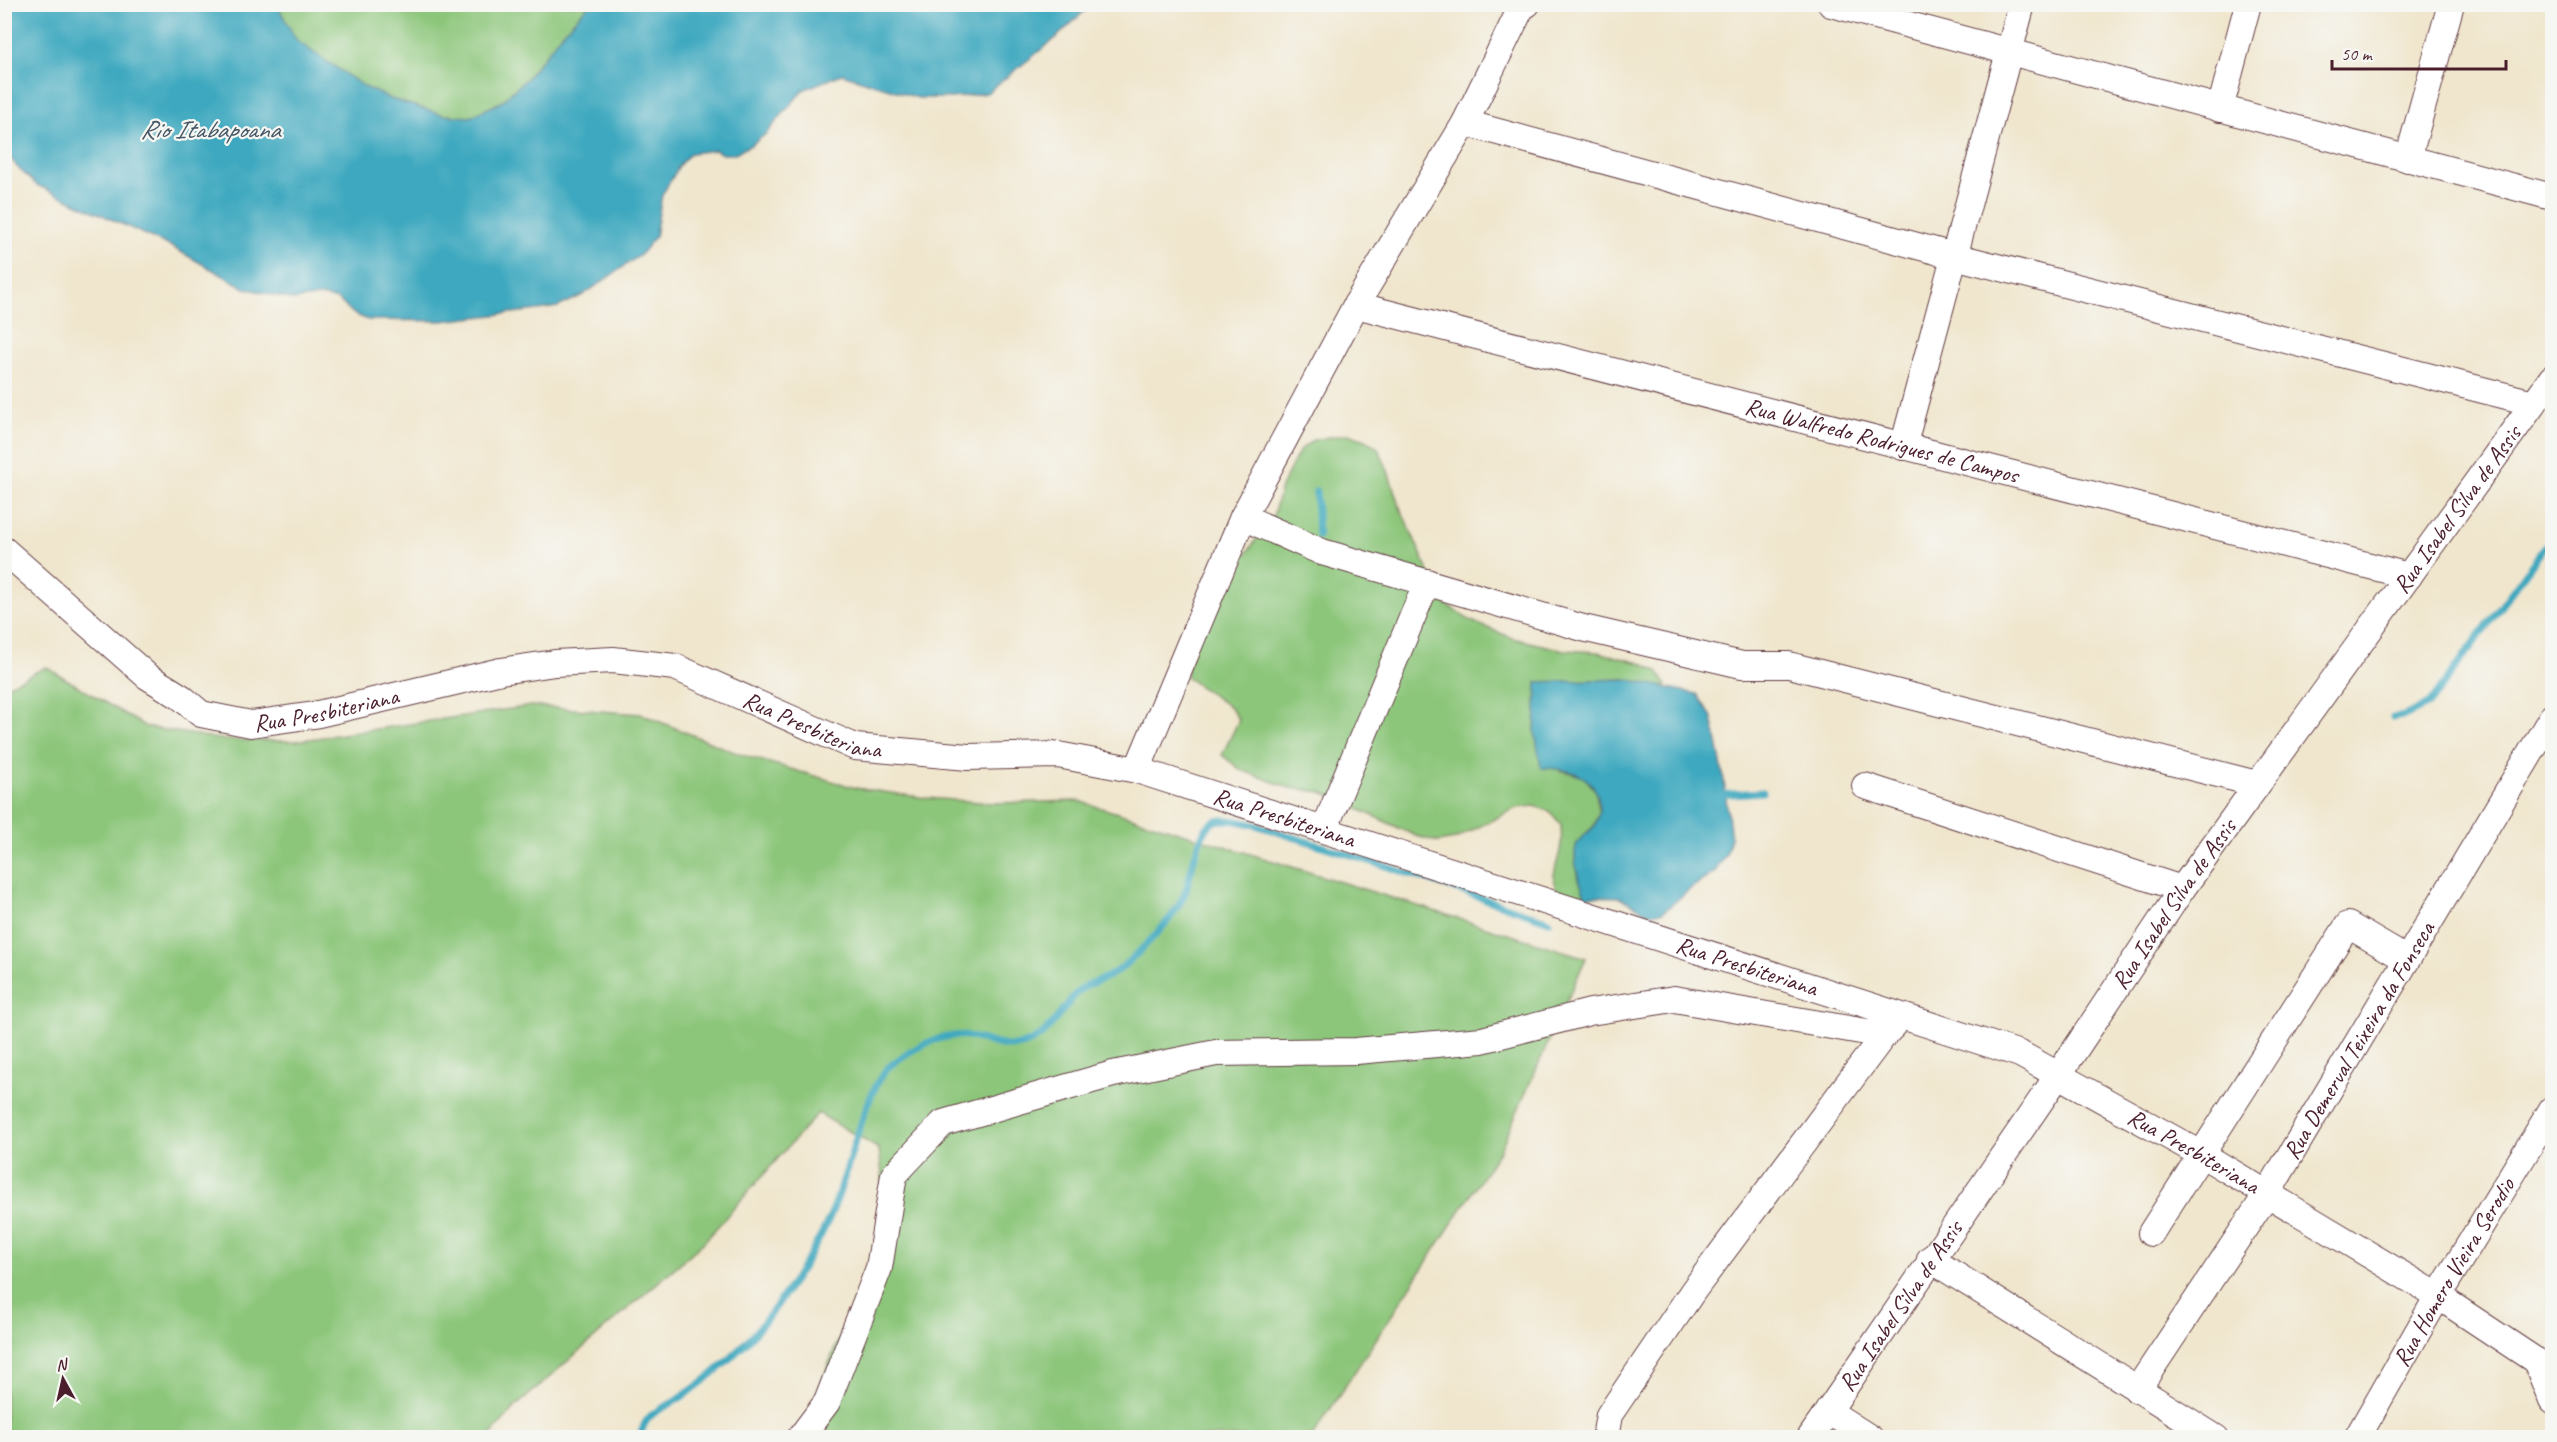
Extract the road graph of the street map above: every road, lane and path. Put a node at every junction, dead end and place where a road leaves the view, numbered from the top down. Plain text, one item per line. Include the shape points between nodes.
1 (1527, 4) edge
2 (1831, 4) edge
3 (2022, 4) edge
4 (2248, 4) edge
5 (2451, 4) edge
6 (2009, 52) junction
7 (2220, 109) junction
8 (1465, 123) junction
9 (2408, 159) junction
10 (2553, 197) edge
11 (1954, 256) junction
12 (1356, 305) junction
13 (2553, 378) edge
14 (2534, 403) junction
15 (1903, 447) junction
16 (1243, 517) junction
17 (4, 550) edge
18 (2409, 576) junction
19 (1427, 582) junction
20 (2553, 717) edge
21 (1137, 770) junction
22 (2257, 784) junction
23 (1865, 786) dead end
24 (1323, 830) junction
25 (2182, 889) junction
26 (2406, 959) junction
27 (1903, 1016) junction
28 (1884, 1035) junction
29 (2058, 1075) junction
30 (2553, 1109) edge
31 (2201, 1154) junction
32 (2267, 1194) junction
33 (2151, 1233) dead end
34 (1930, 1259) junction
35 (2438, 1296) junction
36 (2544, 1357) edge
37 (2137, 1390) junction
38 (2553, 1401) edge
39 (1828, 1411) junction
40 (800, 1437) edge
41 (1605, 1437) edge
42 (1810, 1437) edge
43 (1870, 1437) edge
44 (2216, 1437) edge
45 (2357, 1437) edge

1 - 8 street via 1521,8
2 - 6 street
3 - 6 street
4 - 7 street
5 - 9 street
6 - 7 street
6 - 11 street
7 - 9 street
8 - 11 street
8 - 12 street
9 - 10 street
11 - 14 street
11 - 15 street
12 - 15 street, Rua Walfredo Rodrigues de Campos
12 - 16 street
13 - 14 street, Rua Isabel Silva de Assis
14 - 18 street, Rua Isabel Silva de Assis
15 - 18 street, Rua Walfredo Rodrigues de Campos
16 - 19 street via 1322,552
16 - 21 street
17 - 21 street, Rua Presbiteriana via 147,676 201,714 251,724 314,715 501,671 614,660 675,667 855,747 968,757 1058,755
18 - 22 street, Rua Isabel Silva de Assis
19 - 22 street via 1583,628 1742,666 1789,665
19 - 24 street
20 - 26 street, Rua Demerval Teixeira da Fonseca
21 - 24 street, Rua Presbiteriana
22 - 25 street, Rua Isabel Silva de Assis
23 - 25 street
24 - 27 street, Rua Presbiteriana
25 - 29 street, Rua Isabel Silva de Assis
26 - 31 street via 2348,926
26 - 32 street, Rua Demerval Teixeira da Fonseca
27 - 28 street
27 - 29 street, Rua Presbiteriana via 2020,1054
28 - 40 street via 1674,999 1590,1012 1482,1040 1356,1051 1216,1053 1113,1074 943,1123 894,1175 879,1269 827,1402
28 - 41 street via 1693,1291 1609,1415
29 - 31 street, Rua Presbiteriana
29 - 34 street, Rua Isabel Silva de Assis
30 - 35 street, Rua Homero Vieira Serodio
31 - 32 street, Rua Presbiteriana
31 - 33 street
32 - 35 street, Rua Presbiteriana
32 - 37 street, Rua Demerval Teixeira da Fonseca
34 - 37 street
34 - 39 street, Rua Isabel Silva de Assis
35 - 36 street, Rua Presbiteriana
35 - 45 street, Rua Homero Vieira Serodio
36 - 38 street
37 - 44 street
39 - 42 street, Rua Isabel Silva de Assis
39 - 43 street

